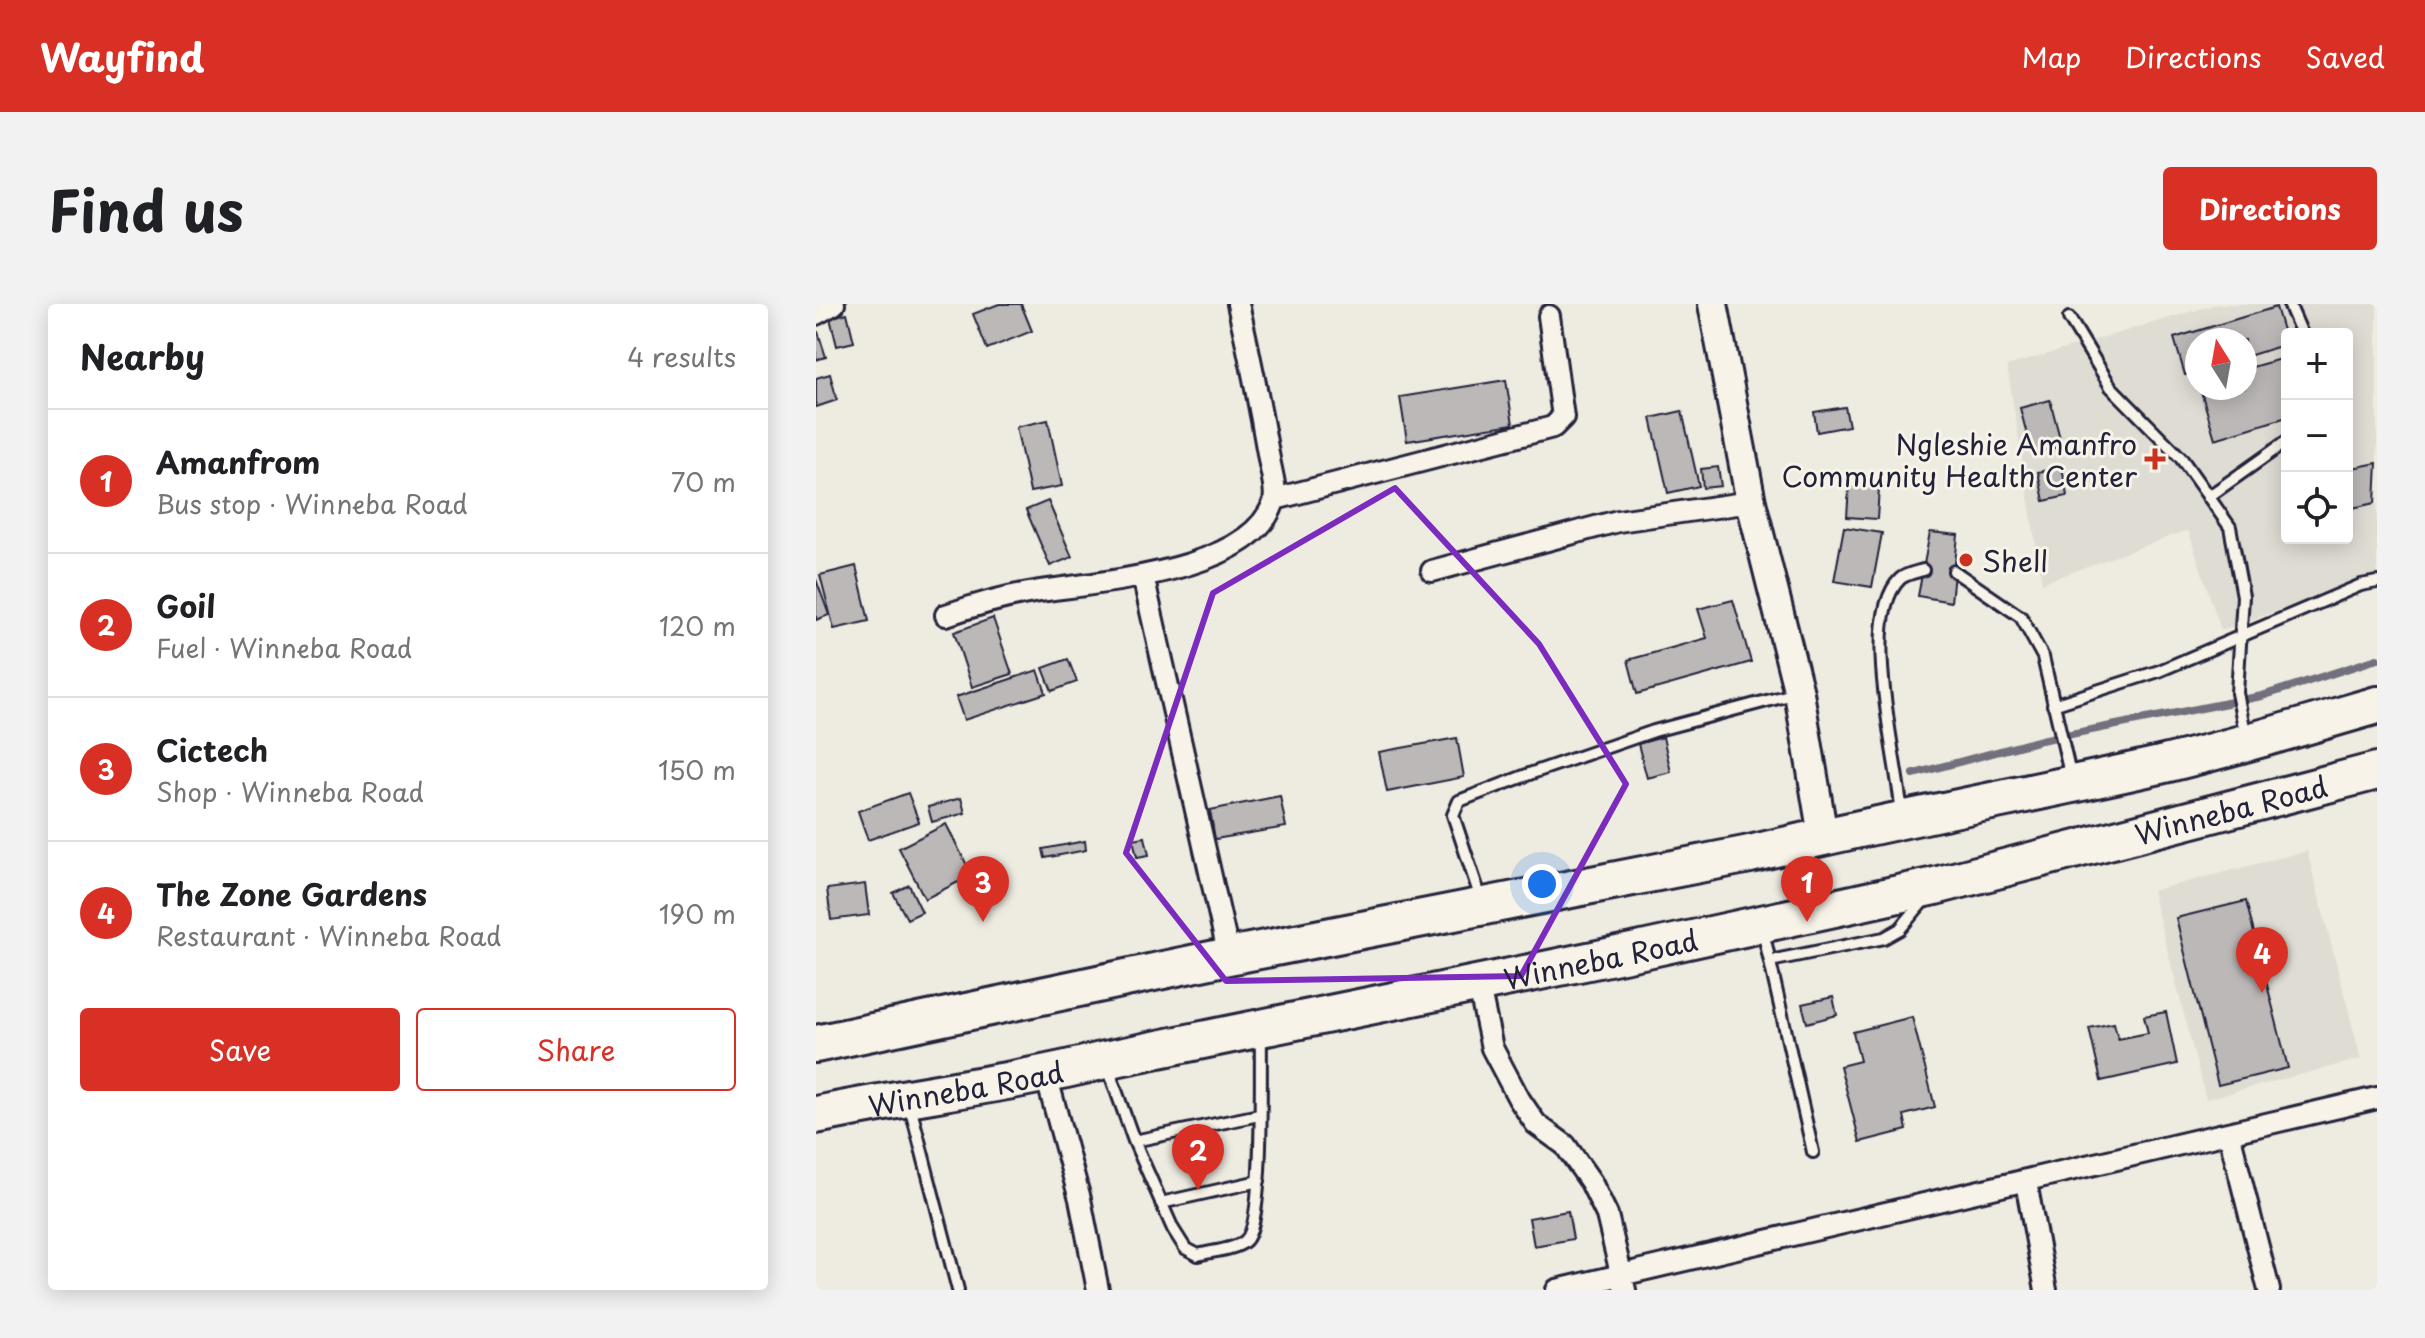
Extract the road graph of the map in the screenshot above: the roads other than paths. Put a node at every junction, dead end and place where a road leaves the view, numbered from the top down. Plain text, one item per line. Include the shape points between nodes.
1 (834, 304) edge
2 (1238, 304) edge
3 (1713, 304) edge
4 (2289, 304) edge
5 (816, 314) edge
6 (1549, 316) dead end
7 (2069, 318) dead end
8 (2299, 328) edge
9 (2281, 445) edge
10 (2208, 497) junction
11 (1275, 499) junction
12 (1751, 502) junction
13 (1923, 570) dead end
14 (1432, 571) dead end
15 (1954, 571) dead end
16 (1143, 576) junction
17 (2377, 582) edge
18 (946, 615) dead end
19 (2240, 637) junction
20 (1799, 693) junction
21 (2053, 705) junction
22 (2377, 705) edge
23 (2247, 743) junction
24 (2377, 771) edge
25 (2073, 784) junction
26 (1903, 820) junction
27 (1823, 836) junction
28 (1935, 886) junction
29 (1483, 905) junction
30 (1762, 924) junction
31 (1229, 956) junction
32 (1770, 961) junction
33 (1478, 982) junction
34 (1261, 1028) junction
35 (816, 1044) edge
36 (1105, 1060) junction
37 (1046, 1075) junction
38 (908, 1096) junction
39 (2377, 1098) edge
40 (816, 1115) edge
41 (1259, 1115) junction
42 (2229, 1133) junction
43 (1134, 1141) junction
44 (1813, 1152) dead end
45 (1259, 1181) junction
46 (2026, 1182) junction
47 (1161, 1203) junction
48 (1623, 1283) edge
49 (958, 1290) edge
50 (1098, 1290) edge
51 (1557, 1290) edge
52 (2046, 1290) edge
53 (2269, 1290) edge

1 - 5 street
2 - 11 street
3 - 12 street
4 - 8 lane
6 - 11 street via 1563,417 1553,427
7 - 10 lane via 2111,387 2181,458
9 - 10 lane
10 - 19 lane via 2230,527 2243,596
11 - 16 street via 1262,524 1231,549
12 - 14 street via 1618,521
12 - 20 street
13 - 26 lane via 1901,578 1888,598 1880,641
15 - 21 lane via 2021,617 2043,657
16 - 18 street via 987,601
16 - 31 street
17 - 19 lane
19 - 21 lane via 2159,671
19 - 23 lane via 2237,693
20 - 27 street
20 - 29 lane via 1654,731 1459,801 1453,815
21 - 25 lane
22 - 23 highway
23 - 25 highway
24 - 28 highway, Winneba Road
25 - 26 highway
26 - 27 highway
27 - 29 highway
28 - 30 highway, Winneba Road
28 - 32 lane via 1900,929 1884,938
29 - 31 highway
30 - 32 lane
30 - 33 highway, Winneba Road
31 - 35 highway
32 - 44 lane
33 - 34 highway, Winneba Road
33 - 48 street via 1492,1048 1536,1124 1565,1145 1591,1182 1607,1215
34 - 36 highway, Winneba Road
34 - 41 lane
36 - 37 highway, Winneba Road
36 - 43 lane
37 - 38 highway, Winneba Road
37 - 50 street
38 - 40 highway, Winneba Road
38 - 49 lane
39 - 42 street
41 - 43 lane
41 - 45 lane
42 - 46 street
42 - 53 street
43 - 47 lane
45 - 47 lane
45 - 47 lane via 1252,1233 1244,1243 1198,1255 1185,1248
46 - 48 street
46 - 52 street
48 - 51 street

